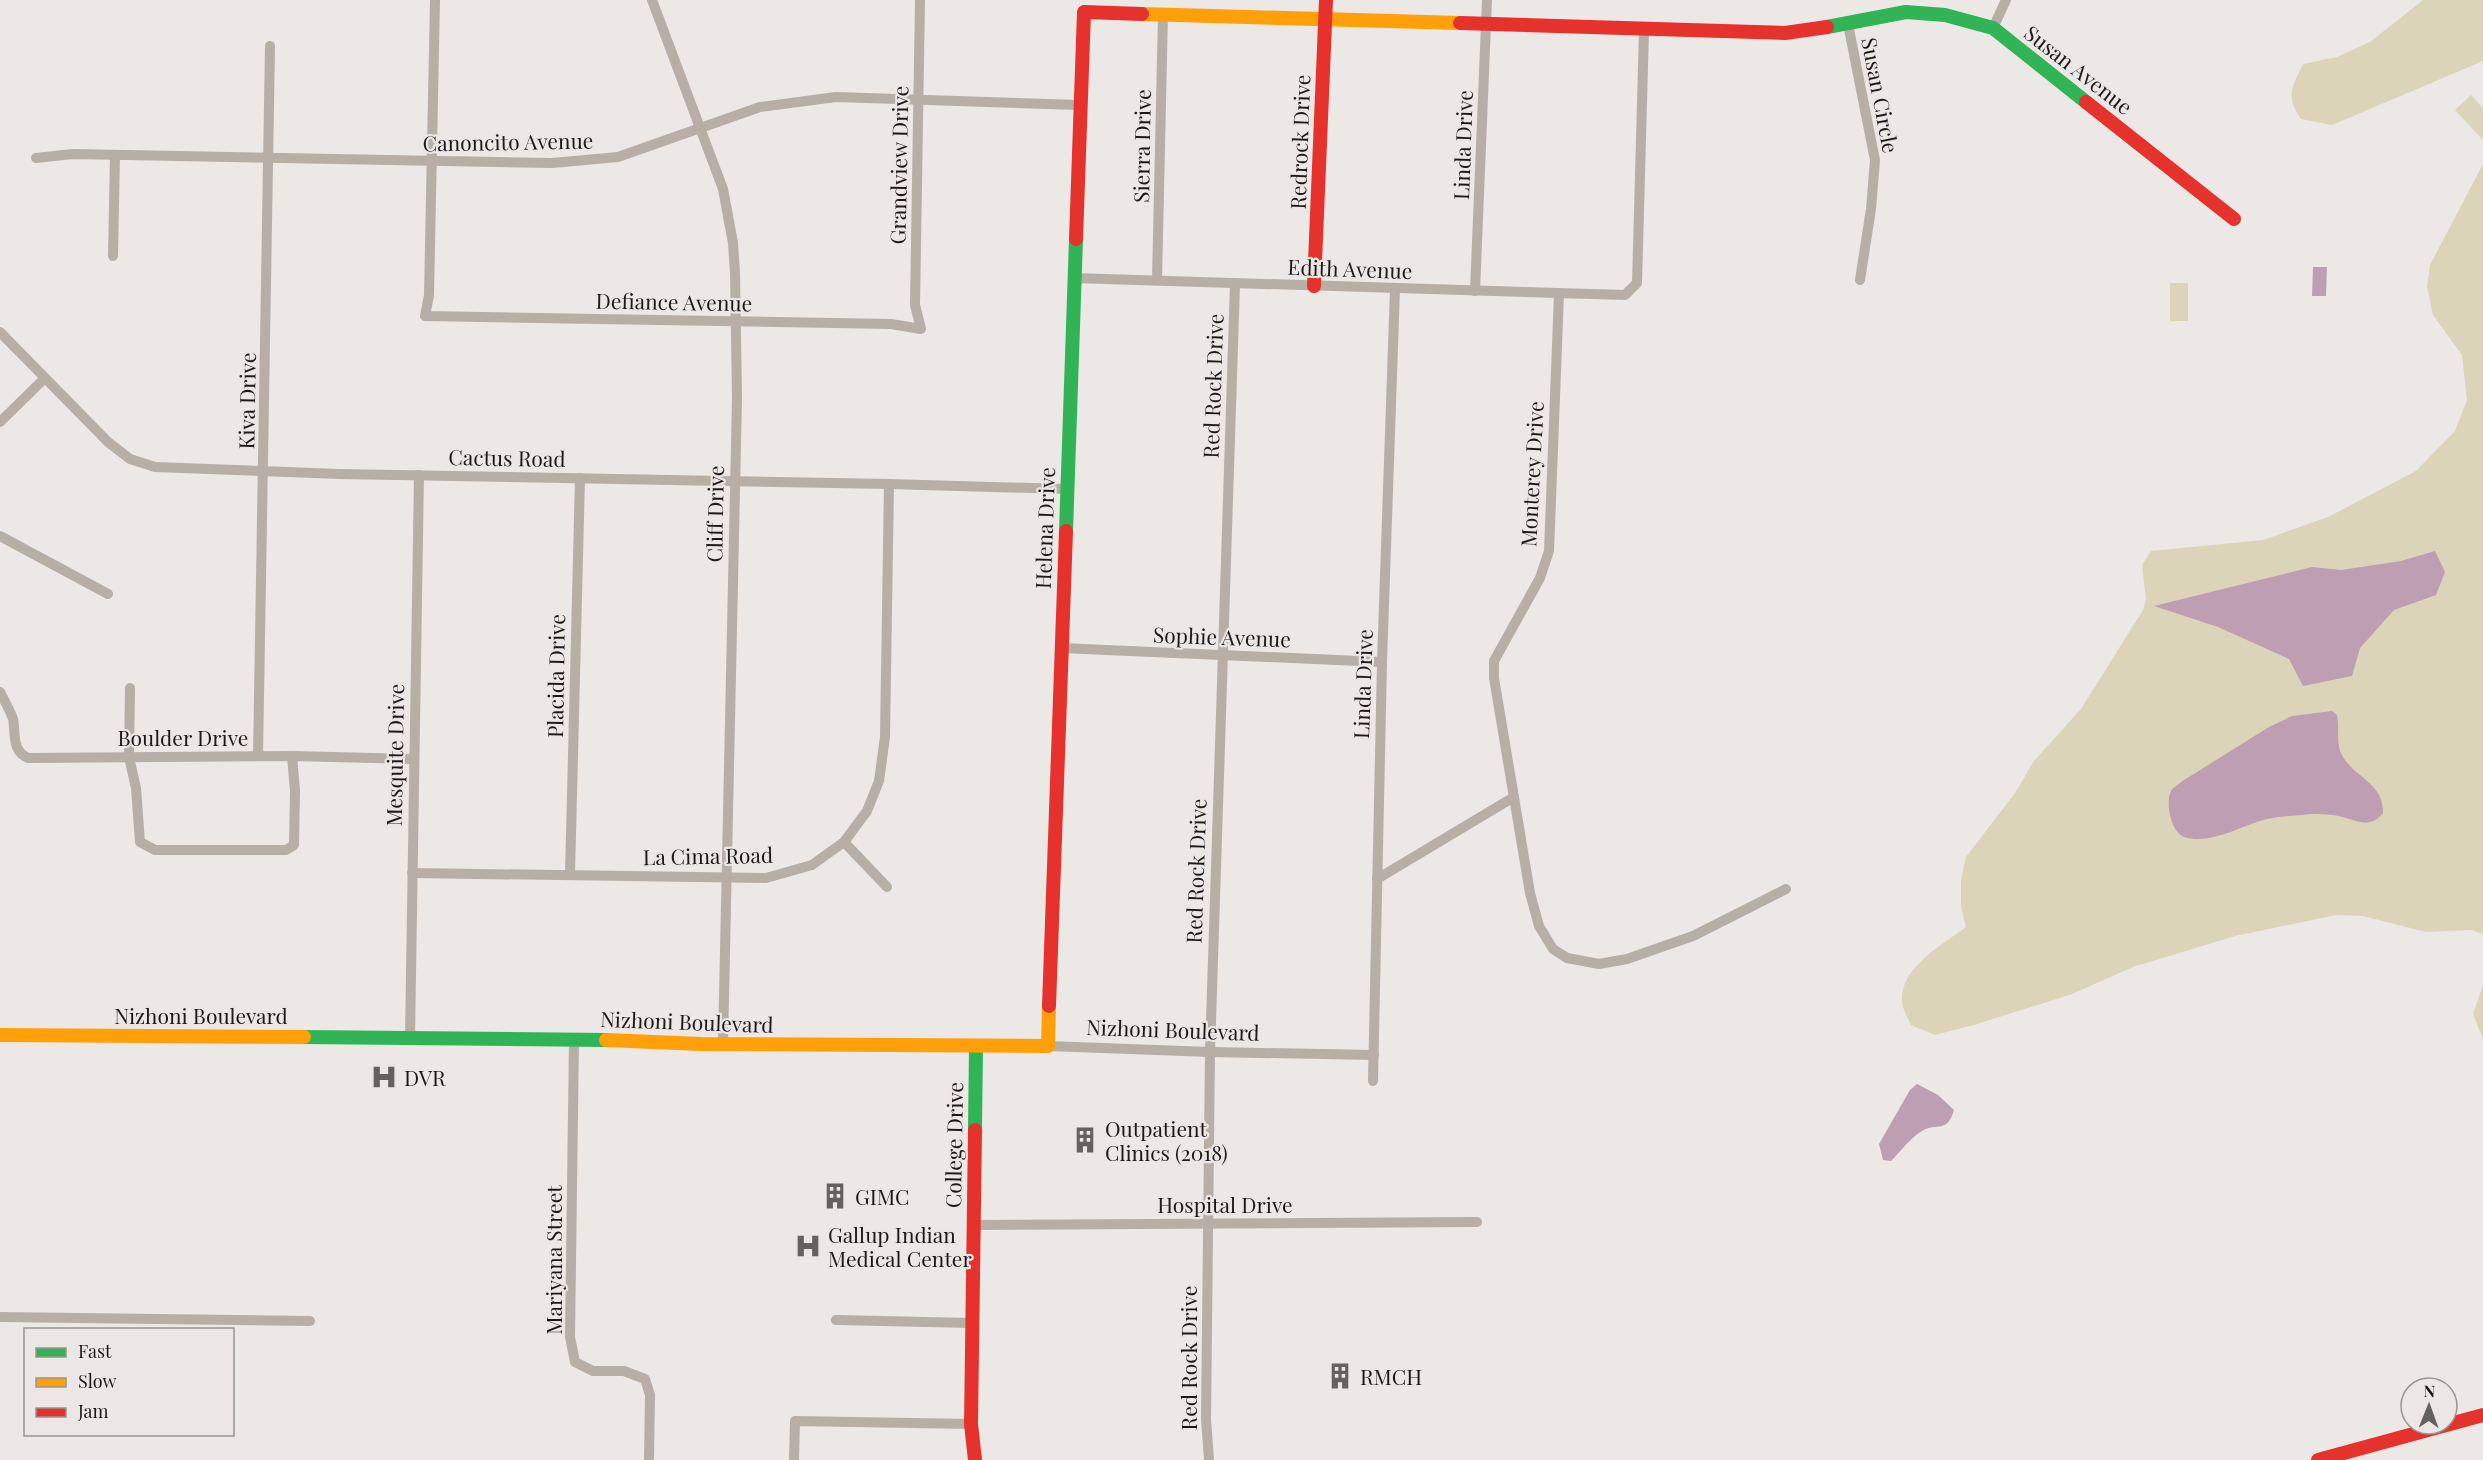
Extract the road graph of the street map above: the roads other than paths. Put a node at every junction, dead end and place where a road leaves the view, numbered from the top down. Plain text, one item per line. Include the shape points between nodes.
1 (435, 0) edge
2 (652, 0) edge
3 (920, 0) edge
4 (1326, 0) edge
5 (1487, 0) edge
6 (2006, 0) edge
7 (1084, 12) joint
8 (1163, 14) junction
9 (1325, 19) junction
10 (1486, 24) junction
11 (1848, 24) junction
12 (1993, 28) junction
13 (1644, 30) junction
14 (270, 46) dead end
15 (918, 99) junction
16 (1079, 105) junction
17 (700, 129) junction
18 (115, 155) junction
19 (36, 158) dead end
20 (269, 158) junction
21 (432, 162) junction
22 (2234, 219) dead end
23 (113, 256) dead end
24 (1073, 278) junction
25 (1157, 279) junction
26 (1860, 280) dead end
27 (1235, 284) junction
28 (1314, 286) junction
29 (1395, 289) junction
30 (1475, 291) junction
31 (1559, 294) junction
32 (737, 321) junction
33 (921, 329) joint
34 (0, 332) edge
35 (44, 379) junction
36 (0, 422) edge
37 (264, 472) junction
38 (420, 475) junction
39 (580, 478) junction
40 (734, 481) junction
41 (889, 483) junction
42 (1066, 489) junction
43 (0, 536) edge
44 (108, 594) dead end
45 (1061, 648) junction
46 (1221, 655) junction
47 (1382, 662) junction
48 (130, 687) dead end
49 (0, 692) edge
50 (258, 756) junction
51 (292, 756) junction
52 (129, 757) junction
53 (414, 759) junction
54 (1514, 797) junction
55 (844, 842) junction
56 (412, 873) junction
57 (570, 874) junction
58 (726, 878) junction
59 (1377, 879) junction
60 (887, 887) dead end
61 (1786, 889) dead end
62 (0, 1035) edge
63 (410, 1037) junction
64 (574, 1038) junction
65 (723, 1044) junction
66 (976, 1046) junction
67 (1048, 1046) junction
68 (1210, 1052) junction
69 (1374, 1055) junction
70 (1373, 1081) dead end
71 (1477, 1222) dead end
72 (1209, 1223) junction
73 (972, 1225) junction
74 (0, 1317) edge
75 (836, 1320) dead end
76 (310, 1321) dead end
77 (972, 1323) junction
78 (2483, 1415) edge
79 (971, 1424) junction
80 (649, 1460) edge
81 (794, 1460) edge
82 (975, 1460) edge
83 (1209, 1460) edge
84 (2318, 1460) edge

1 - 21 street
2 - 17 street, Cliff Drive
3 - 15 street, Grandview Drive
4 - 9 main road, Redrock Drive
5 - 10 street, Linda Drive
6 - 12 street
7 - 8 main road, Susan Avenue
7 - 16 main road, Helena Drive
8 - 9 main road, Susan Avenue
8 - 25 street, Sierra Drive
9 - 10 main road, Susan Avenue
9 - 28 main road, Redrock Drive
10 - 13 main road, Susan Avenue
10 - 30 street, Linda Drive
11 - 12 main road, Susan Avenue via 1906,12 1945,15
11 - 13 main road, Susan Avenue via 1785,33
11 - 26 street, Susan Circle via 1875,160
12 - 22 main road, Susan Avenue
13 - 31 street, Edith Avenue via 1637,283 1625,295
14 - 20 street, Kiva Drive
15 - 16 street, Canoncito Avenue
15 - 17 street, Canoncito Avenue via 836,97 760,107
15 - 33 street, Grandview Drive via 915,305
16 - 24 main road, Helena Drive
17 - 21 street, Canoncito Avenue via 600,159 552,163
17 - 32 street, Cliff Drive via 715,162 729,217
18 - 19 street, Canoncito Avenue
18 - 20 street, Canoncito Avenue
18 - 23 street
20 - 21 street, Canoncito Avenue
20 - 37 street, Kiva Drive
21 - 32 street, Defiance Avenue via 429,295 425,316
24 - 25 street, Edith Avenue
24 - 42 main road, Helena Drive
25 - 27 street, Edith Avenue
27 - 28 street, Edith Avenue
27 - 46 street, Red Rock Drive
28 - 29 street, Edith Avenue
29 - 30 street, Edith Avenue
29 - 47 street, Linda Drive
30 - 31 street, Edith Avenue
31 - 54 street, Monterey Drive via 1549,551 1540,578 1494,661
32 - 33 street, Defiance Avenue via 891,324
32 - 40 street, Cliff Drive
34 - 35 street, Cactus Road
35 - 36 street
35 - 37 street, Cactus Road via 130,459 155,467
37 - 38 street, Cactus Road
37 - 50 street, Kiva Drive
38 - 39 street, Cactus Road
38 - 53 street, Mesquite Drive
39 - 40 street, Cactus Road
39 - 57 street, Placida Drive
40 - 41 street, Cactus Road
40 - 58 street, Cliff Drive
41 - 42 street, Cactus Road
41 - 55 street, La Cima Road via 885,737 879,781 867,811
42 - 45 main road, Helena Drive
43 - 44 street
45 - 46 street, Sophie Avenue
45 - 67 main road, Helena Drive
46 - 47 street, Sophie Avenue
46 - 68 street, Red Rock Drive
47 - 59 street, Linda Drive
48 - 52 street
49 - 52 street, Boulder Drive via 12,718 15,745 28,758
50 - 51 street, Boulder Drive
50 - 52 street, Boulder Drive
51 - 52 street via 294,845 286,850 248,851 154,850 140,842
51 - 53 street, Boulder Drive
53 - 56 street, Mesquite Drive
54 - 59 street
54 - 61 street, Monterey Drive via 1539,926 1553,949 1567,958 1599,964 1627,959 1693,936
55 - 58 street, La Cima Road via 812,865 790,872 766,878
55 - 60 street
56 - 57 street, La Cima Road
56 - 63 street, Mesquite Drive
57 - 58 street, La Cima Road
58 - 65 street, Cliff Drive
59 - 69 street, Linda Drive
62 - 63 main road, Nizhoni Boulevard
63 - 64 main road, Nizhoni Boulevard
64 - 65 main road, Nizhoni Boulevard
64 - 80 street, Mariyana Street via 570,1337 575,1362 593,1371 624,1371 645,1379 650,1395
65 - 66 main road, Nizhoni Boulevard
66 - 67 main road, Nizhoni Boulevard
66 - 73 main road, College Drive
67 - 68 street, Nizhoni Boulevard
68 - 69 street, Nizhoni Boulevard
68 - 72 street, Red Rock Drive
69 - 70 street, Linda Drive
71 - 72 street, Hospital Drive
72 - 73 street, Hospital Drive
72 - 83 street, Red Rock Drive
73 - 77 main road, College Drive
74 - 76 street
75 - 77 street
77 - 79 main road, College Drive
78 - 84 main road
79 - 81 street via 795,1421
79 - 82 main road, College Drive

